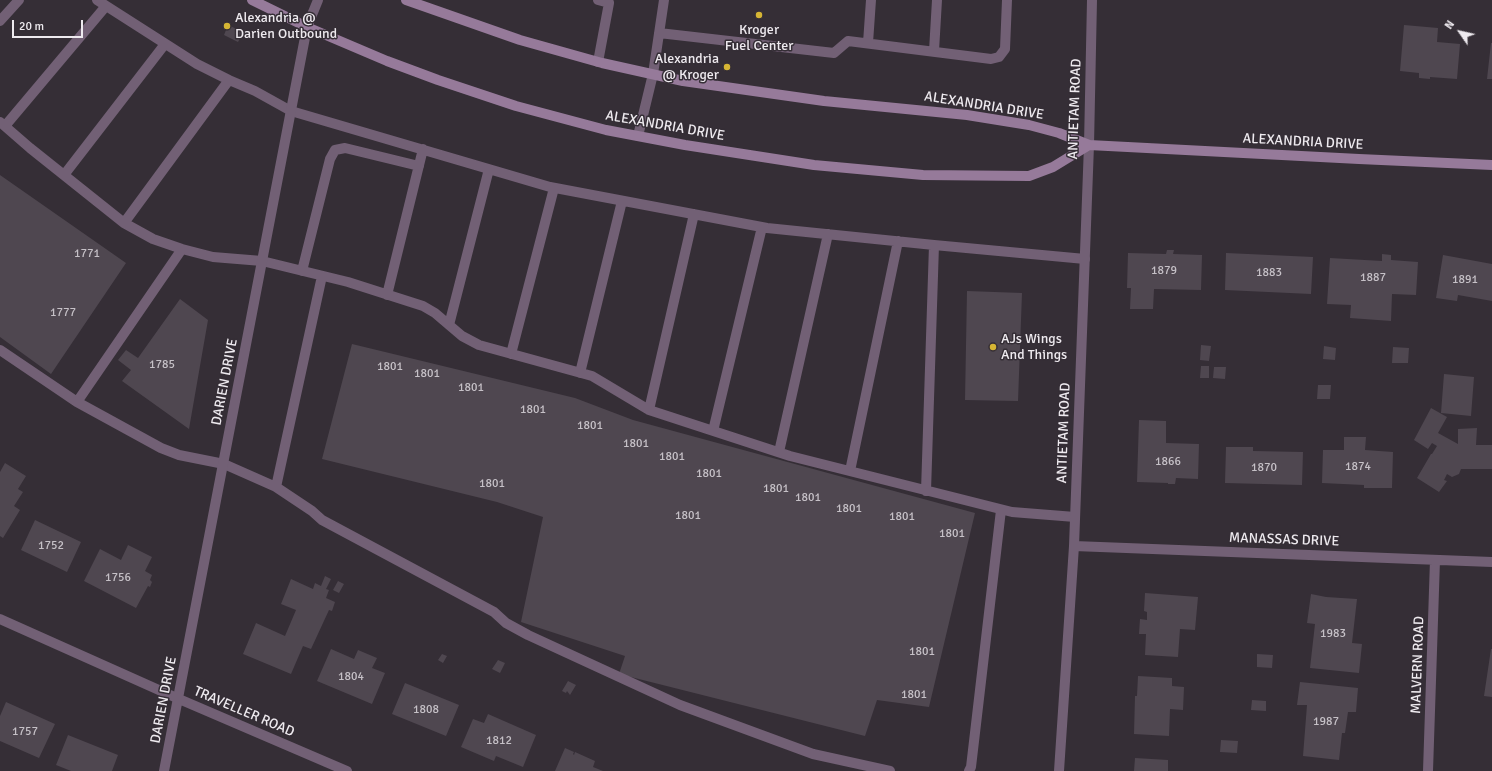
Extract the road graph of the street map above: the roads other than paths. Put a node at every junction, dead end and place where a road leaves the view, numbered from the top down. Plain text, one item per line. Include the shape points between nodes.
1 (19, 0) edge
2 (96, 0) edge
3 (252, 0) edge
4 (318, 0) edge
5 (406, 0) edge
6 (598, 0) edge
7 (664, 0) edge
8 (871, 0) edge
9 (937, 0) edge
10 (1007, 0) edge
11 (1092, 0) edge
12 (106, 6) junction
13 (0, 21) edge
14 (307, 27) junction
15 (659, 33) junction
16 (868, 43) junction
17 (165, 44) junction
18 (934, 51) junction
19 (598, 62) junction
20 (653, 74) junction
21 (228, 80) junction
22 (291, 111) junction
23 (2, 124) edge
24 (638, 136) junction
25 (1089, 145) junction
26 (423, 150) junction
27 (1492, 165) edge
28 (419, 166) junction
29 (489, 169) junction
30 (64, 175) junction
31 (554, 188) junction
32 (622, 201) junction
33 (694, 214) junction
34 (124, 223) junction
35 (762, 227) junction
36 (828, 234) junction
37 (898, 241) junction
38 (934, 246) junction
39 (182, 250) junction
40 (1085, 259) junction
41 (262, 261) junction
42 (302, 271) junction
43 (322, 276) junction
44 (387, 295) junction
45 (449, 325) junction
46 (0, 350) edge
47 (511, 354) junction
48 (580, 373) junction
49 (77, 402) junction
50 (649, 410) junction
51 (714, 431) junction
52 (779, 452) junction
53 (224, 464) junction
54 (850, 471) junction
55 (276, 487) junction
56 (926, 491) junction
57 (1001, 510) junction
58 (1075, 517) junction
59 (1074, 546) junction
60 (1435, 560) junction
61 (1492, 562) edge
62 (0, 619) edge
63 (179, 699) junction
64 (164, 771) edge
65 (347, 771) edge
66 (890, 771) edge
67 (969, 771) edge
68 (1059, 771) edge
69 (1428, 771) edge

1 - 13 street
2 - 12 street
3 - 14 main road, ALEXANDRIA DRIVE
4 - 14 street, DARIEN DRIVE
5 - 19 main road, ALEXANDRIA DRIVE via 520,40
6 - 19 street via 609,3
7 - 15 street
8 - 16 street
9 - 18 street
10 - 18 street via 1005,49 999,57 991,59
11 - 25 street, ANTIETAM ROAD
12 - 17 street
12 - 23 street
14 - 22 street, DARIEN DRIVE
14 - 24 main road, ALEXANDRIA DRIVE via 387,61 516,106
15 - 16 street via 834,53 848,41
15 - 20 street
16 - 18 street
17 - 21 street
17 - 30 street
19 - 20 main road, ALEXANDRIA DRIVE
20 - 24 street
20 - 25 main road, ALEXANDRIA DRIVE via 817,100 967,115 1029,125
21 - 22 street via 255,91
21 - 34 street
22 - 26 street
22 - 41 street, DARIEN DRIVE
23 - 30 street
24 - 25 main road, ALEXANDRIA DRIVE via 814,164 923,175 1029,176 1053,167
25 - 27 main road, ALEXANDRIA DRIVE
25 - 40 street, ANTIETAM ROAD
26 - 28 street
26 - 29 street
28 - 42 street via 345,148 335,150 330,159
28 - 44 street
29 - 31 street
29 - 45 street
30 - 34 street
31 - 32 street
31 - 47 street
32 - 33 street
32 - 48 street
33 - 35 street
33 - 50 street
34 - 39 street via 153,239
35 - 36 street
35 - 51 street
36 - 37 street
36 - 52 street
37 - 38 street
37 - 54 street
38 - 40 street
38 - 56 street
39 - 41 street via 213,257
39 - 49 street
40 - 58 street, ANTIETAM ROAD
41 - 42 street
41 - 53 street, DARIEN DRIVE
42 - 43 street
43 - 44 street
43 - 55 street
44 - 45 street via 423,306
45 - 47 street via 479,346
46 - 49 street
47 - 48 street
48 - 50 street via 602,381
49 - 53 street via 161,448 179,455
50 - 51 street
51 - 52 street
52 - 54 street
53 - 55 street
53 - 63 street, DARIEN DRIVE
54 - 56 street
55 - 66 street via 322,520 494,612 506,623 528,635 680,705 813,754
56 - 57 street
57 - 58 street
57 - 67 street
58 - 59 street, ANTIETAM ROAD
59 - 60 street, MANASSAS DRIVE
59 - 68 street, ANTIETAM ROAD
60 - 61 street, MANASSAS DRIVE
60 - 69 street, MALVERN ROAD
62 - 63 street, TRAVELLER ROAD
63 - 64 street, DARIEN DRIVE
63 - 65 street, TRAVELLER ROAD

